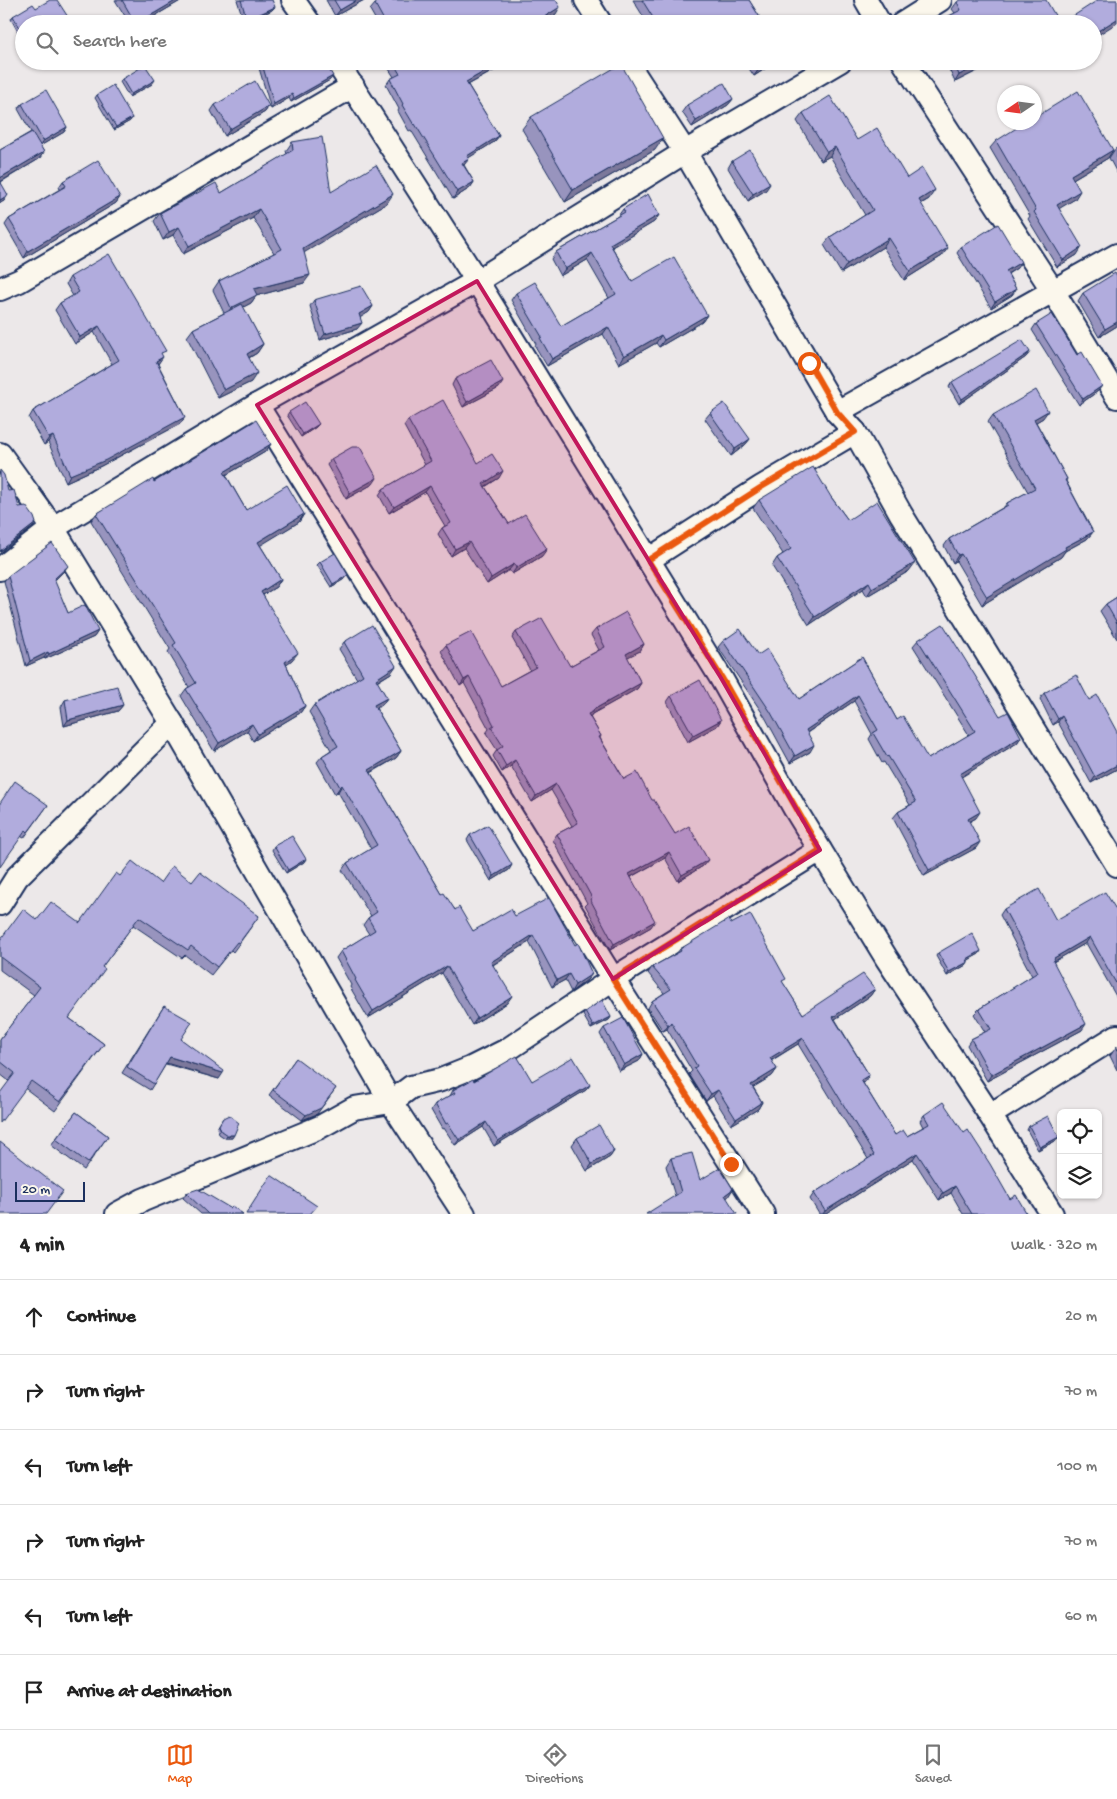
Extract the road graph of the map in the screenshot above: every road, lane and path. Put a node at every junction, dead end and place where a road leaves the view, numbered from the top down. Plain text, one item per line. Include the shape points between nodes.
1 (293, 0) edge
2 (586, 0) edge
3 (866, 0) edge
4 (940, 0) edge
5 (304, 15) edge
6 (596, 15) edge
7 (875, 15) edge
8 (916, 15) edge
9 (342, 70) edge
10 (632, 70) edge
11 (825, 70) edge
12 (909, 70) edge
13 (353, 86) junction
14 (685, 152) junction
15 (1117, 256) edge
16 (477, 281) junction
17 (0, 288) edge
18 (1053, 291) junction
19 (1117, 397) edge
20 (257, 405) junction
21 (837, 412) junction
22 (855, 432) junction
23 (0, 454) edge
24 (53, 528) junction
25 (648, 560) junction
26 (0, 569) edge
27 (172, 723) junction
28 (820, 850) junction
29 (1117, 865) edge
30 (0, 904) edge
31 (613, 979) junction
32 (1117, 1036) edge
33 (391, 1102) junction
34 (990, 1115) junction
35 (456, 1211) edge
36 (118, 1214) edge
37 (763, 1214) edge
38 (1052, 1214) edge

1 - 5 street
2 - 6 street
3 - 7 street
4 - 8 street
9 - 13 street
10 - 14 street
11 - 14 street
12 - 18 street
13 - 16 street
13 - 17 street via 19,281
14 - 16 street
14 - 21 street
15 - 18 street
16 - 20 street
16 - 25 street
18 - 19 street
18 - 21 street
20 - 24 street
20 - 31 street
21 - 22 street
22 - 25 street
22 - 29 street via 901,514
23 - 24 street
24 - 26 street
24 - 27 street
25 - 28 street via 722,678
27 - 30 street via 17,877
27 - 33 street
28 - 31 street
28 - 34 street via 887,960
31 - 33 street via 507,1050 471,1068 411,1088
31 - 37 street
32 - 34 street
33 - 35 street
33 - 36 street via 354,1108 320,1127 144,1200
34 - 38 street

